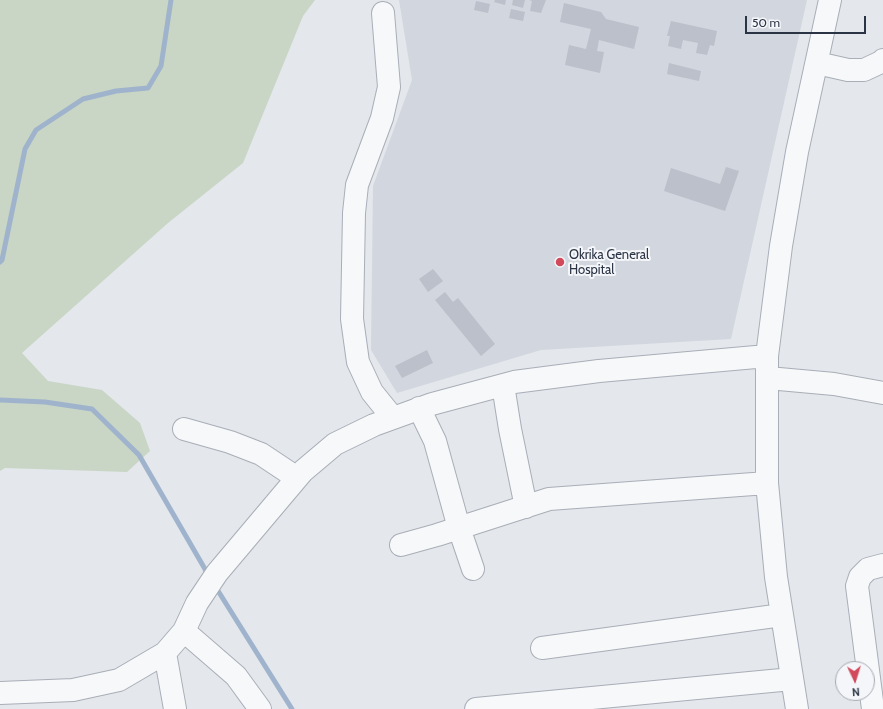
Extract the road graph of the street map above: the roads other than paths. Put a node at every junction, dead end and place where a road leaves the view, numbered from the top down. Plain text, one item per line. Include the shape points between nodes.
1 (830, 0) edge
2 (383, 13) dead end
3 (883, 60) edge
4 (817, 62) junction
5 (874, 72) edge
6 (767, 356) junction
7 (768, 378) junction
8 (503, 385) junction
9 (883, 393) edge
10 (419, 408) junction
11 (393, 418) junction
12 (184, 429) dead end
13 (297, 478) junction
14 (767, 483) junction
15 (526, 507) junction
16 (459, 528) junction
17 (400, 545) dead end
18 (883, 565) edge
19 (473, 569) dead end
20 (782, 615) junction
21 (184, 631) junction
22 (542, 648) dead end
23 (166, 653) junction
24 (792, 679) junction
25 (0, 693) edge
26 (876, 697) edge
27 (36, 700) edge
28 (175, 709) edge
29 (260, 709) edge
30 (476, 709) edge
31 (797, 709) edge

1 - 4 street
2 - 11 street via 389,87 382,118 357,184 352,319 358,362 372,392
3 - 5 street
4 - 5 street via 848,70
4 - 6 street via 797,152 781,246
6 - 7 street
6 - 8 street via 599,371
7 - 9 street via 834,384
7 - 14 street
8 - 10 street
8 - 15 street
10 - 11 street
10 - 16 street via 435,442
11 - 13 street via 335,444
12 - 13 street via 261,454
13 - 21 street via 217,572 204,590
14 - 15 street via 549,499
14 - 20 street
15 - 16 street
16 - 17 street
16 - 19 street
18 - 26 street via 868,569 860,577 857,586 860,618
20 - 22 street
20 - 24 street
21 - 23 street
21 - 29 street via 236,676
23 - 27 street via 119,680
23 - 28 street
24 - 30 street
24 - 31 street
25 - 27 street

